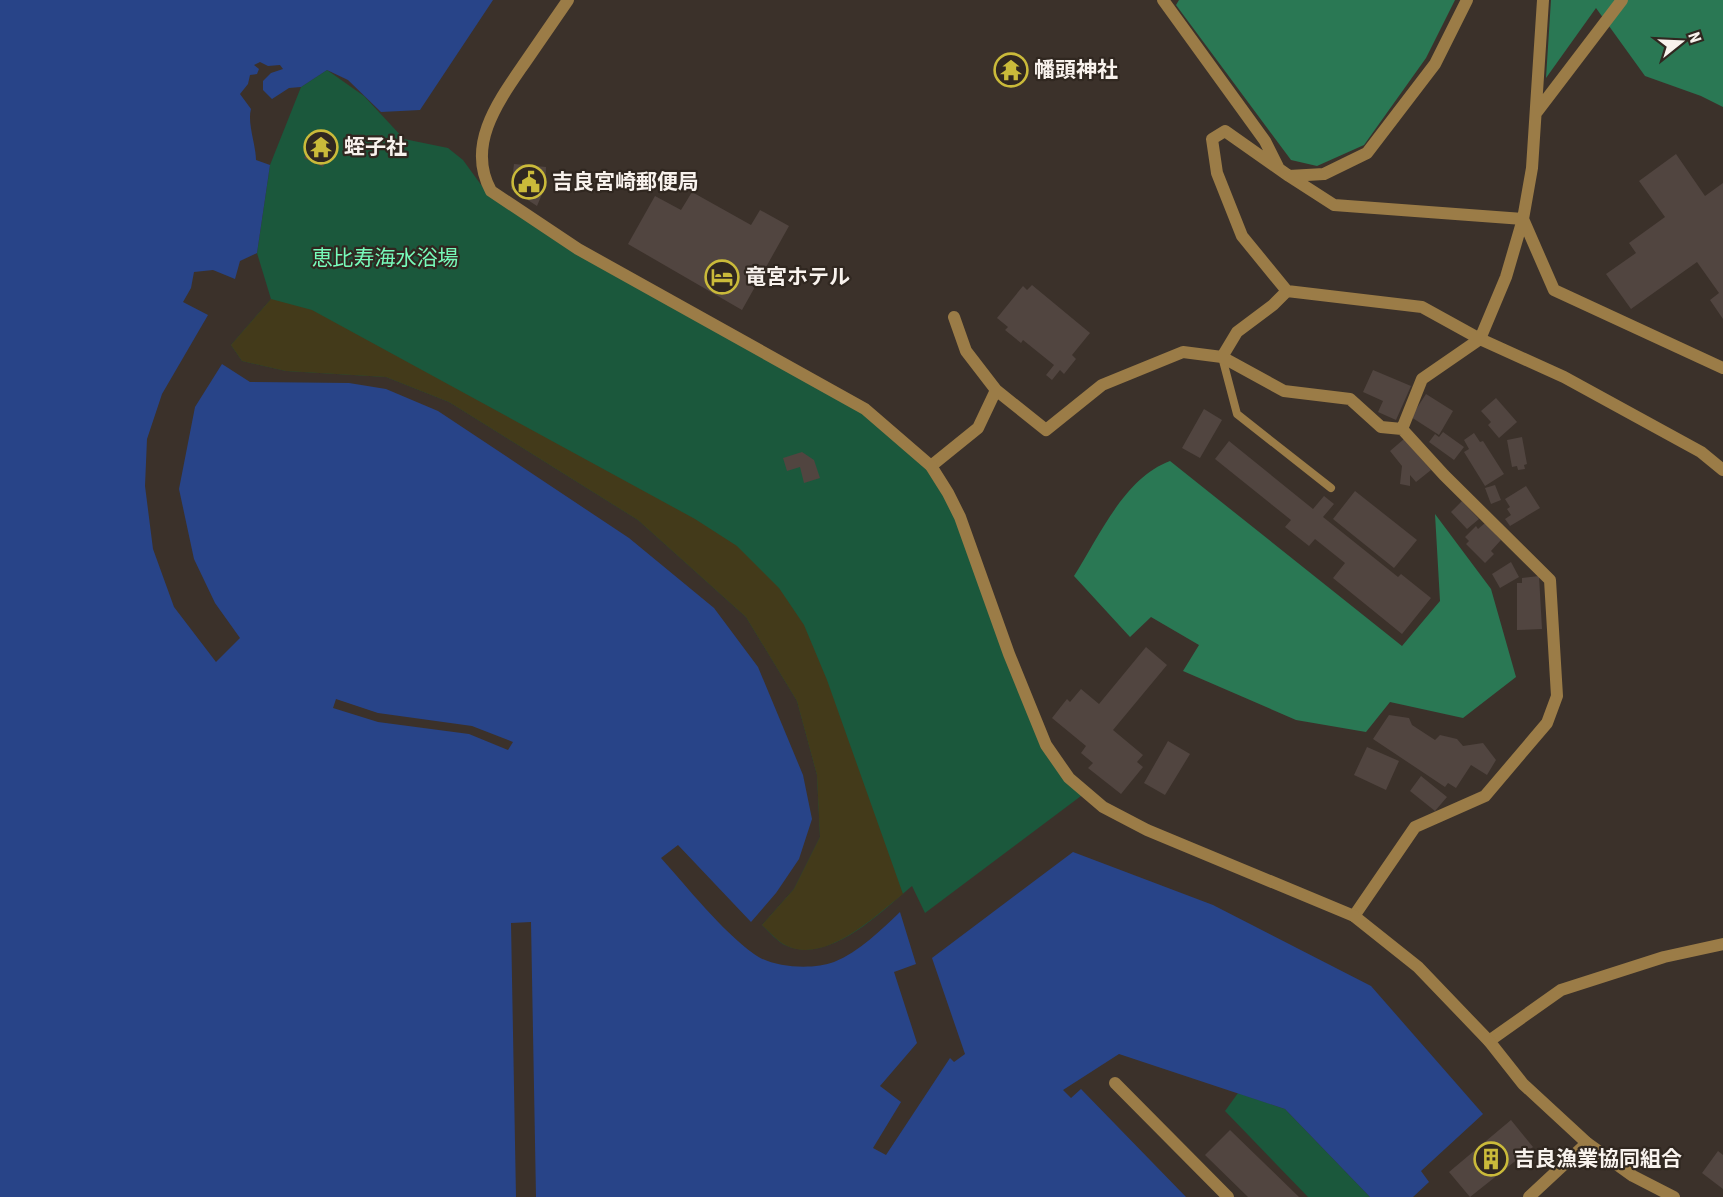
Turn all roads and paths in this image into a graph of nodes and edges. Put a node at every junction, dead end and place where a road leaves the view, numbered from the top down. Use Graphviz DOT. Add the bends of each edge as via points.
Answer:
graph roads {
  1 [pos="568,0"];
  2 [pos="1163,0"];
  3 [pos="1467,0"];
  4 [pos="1544,0"];
  5 [pos="1622,0"];
  6 [pos="1536,113"];
  7 [pos="1278,169"];
  8 [pos="1289,176"];
  9 [pos="1523,219"];
  10 [pos="1287,291"];
  11 [pos="954,317"];
  12 [pos="1480,339"];
  13 [pos="1222,357"];
  14 [pos="1723,368"];
  15 [pos="996,390"];
  16 [pos="1402,429"];
  17 [pos="931,466"];
  18 [pos="1723,470"];
  19 [pos="1332,488"];
  20 [pos="1354,916"];
  21 [pos="1723,944"];
  22 [pos="1489,1041"];
  23 [pos="1115,1083"];
  24 [pos="1587,1143"];
  25 [pos="1227,1197"];
  26 [pos="1529,1197"];
  27 [pos="1674,1197"];
  1 -- 17 [label="street" via="494,108 481,157 483,177 491,191 578,249 865,409"];
  2 -- 7 [label="street" via="1265,141"];
  3 -- 8 [label="street" via="1435,64 1367,153 1324,174"];
  4 -- 6 [label="street"];
  5 -- 6 [label="street"];
  6 -- 9 [label="street"];
  7 -- 8 [label="street"];
  7 -- 10 [label="street" via="1225,132 1212,139 1217,173 1242,236"];
  8 -- 9 [label="street" via="1334,205"];
  9 -- 12 [label="street" via="1506,277"];
  9 -- 14 [label="street" via="1554,290"];
  10 -- 12 [label="street" via="1422,307"];
  10 -- 13 [label="street" via="1237,332"];
  11 -- 15 [label="street" via="966,351"];
  12 -- 16 [label="street" via="1422,379"];
  12 -- 18 [label="street" via="1564,377 1701,452"];
  13 -- 15 [label="street" via="1183,352 1102,385 1046,430"];
  13 -- 16 [label="street" via="1284,391 1350,399 1381,427"];
  13 -- 19 [label="lane" via="1238,414"];
  15 -- 17 [label="street" via="978,428"];
  16 -- 20 [label="street" via="1550,580 1557,696 1547,723 1485,796 1415,827"];
  17 -- 20 [label="street" via="960,517 1046,745 1069,778 1103,807 1147,830"];
  20 -- 22 [label="street" via="1418,967"];
  21 -- 22 [label="street" via="1664,957 1561,990"];
  22 -- 24 [label="street" via="1523,1084"];
  23 -- 25 [label="street"];
  24 -- 26 [label="street"];
  24 -- 27 [label="street" via="1633,1176"];
}
